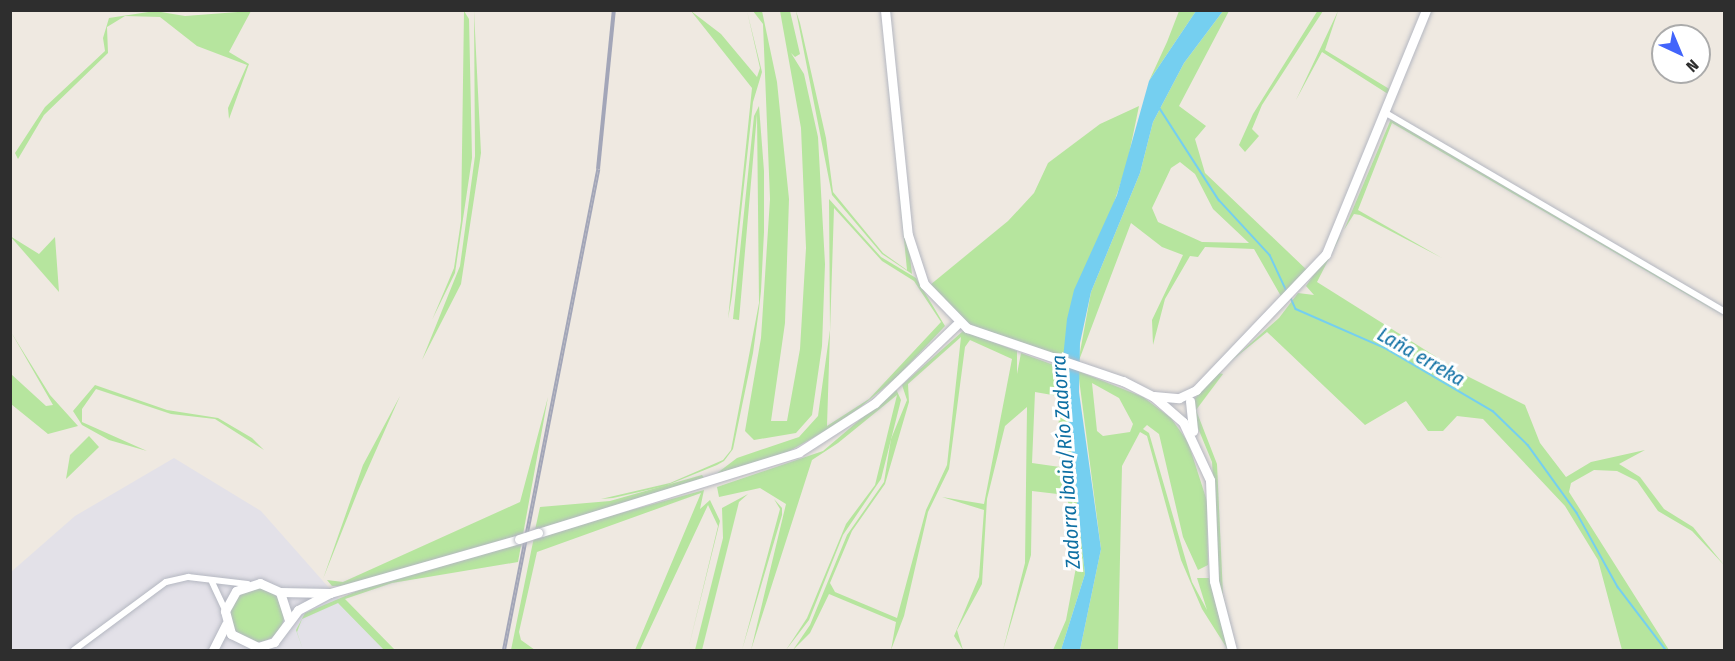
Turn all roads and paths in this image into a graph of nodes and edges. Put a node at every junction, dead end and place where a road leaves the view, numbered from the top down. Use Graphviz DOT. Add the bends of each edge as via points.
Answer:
graph roads {
  1 [pos="885,10"];
  2 [pos="1426,10"];
  3 [pos="1386,113"];
  4 [pos="1725,311"];
  5 [pos="958,323"];
  6 [pos="1153,396"];
  7 [pos="1188,398"];
  8 [pos="1173,411"];
  9 [pos="1195,440"];
  10 [pos="209,580"];
  11 [pos="249,584"];
  12 [pos="280,592"];
  13 [pos="330,593"];
  14 [pos="225,611"];
  15 [pos="289,620"];
  16 [pos="226,624"];
  17 [pos="246,648"];
  18 [pos="74,651"];
  19 [pos="213,651"];
  20 [pos="1232,651"];
  1 -- 5 [label="street" via="911,251 924,284"];
  2 -- 3 [label="street"];
  3 -- 4 [label="street"];
  3 -- 7 [label="street" via="1326,254"];
  5 -- 6 [label="street"];
  5 -- 13 [label="street, bridge" via="875,403 799,452"];
  6 -- 7 [label="street"];
  6 -- 8 [label="street"];
  7 -- 8 [label="street"];
  7 -- 9 [label="street"];
  8 -- 9 [label="street"];
  9 -- 20 [label="street" via="1210,480 1214,581"];
  10 -- 11 [label="street"];
  10 -- 14 [label="street" via="221,593"];
  10 -- 18 [label="street" via="166,582"];
  11 -- 12 [label="street"];
  11 -- 14 [label="street" via="236,591"];
  12 -- 13 [label="street"];
  12 -- 15 [label="street"];
  13 -- 15 [label="street"];
  14 -- 16 [label="street"];
  15 -- 17 [label="street" via="274,642"];
  16 -- 17 [label="street"];
  16 -- 19 [label="street"];
}
